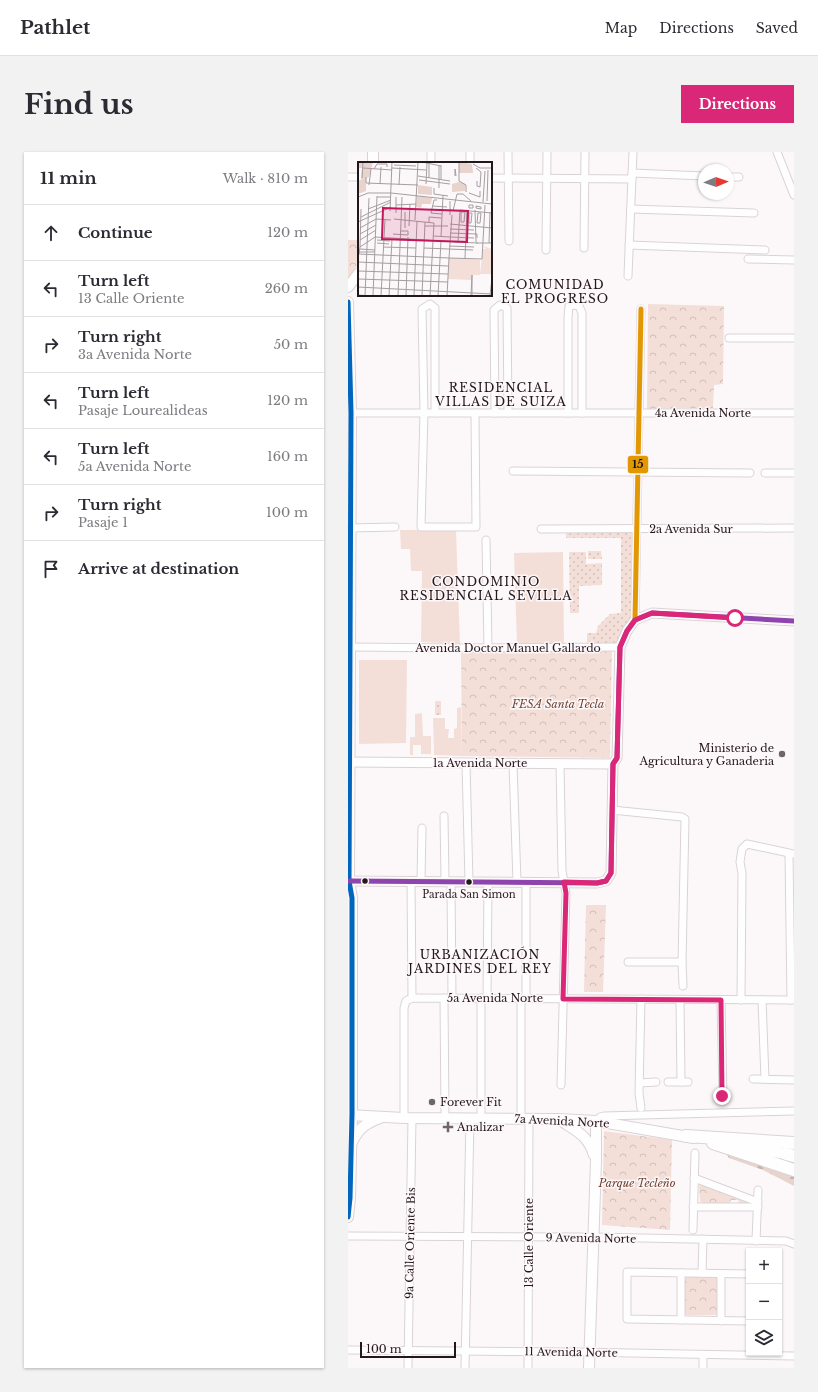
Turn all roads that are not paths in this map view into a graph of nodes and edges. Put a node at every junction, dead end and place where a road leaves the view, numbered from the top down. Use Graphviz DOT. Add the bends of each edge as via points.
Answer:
graph roads {
  1 [pos="508,152"];
  2 [pos="546,152"];
  3 [pos="585,152"];
  4 [pos="633,152"];
  5 [pos="777,152"];
  6 [pos="632,176"];
  7 [pos="698,176"];
  8 [pos="492,178"];
  9 [pos="508,178"];
  10 [pos="546,178"];
  11 [pos="585,178"];
  12 [pos="734,178"];
  13 [pos="739,178"];
  14 [pos="794,195"];
  15 [pos="630,209"];
  16 [pos="754,214"];
  17 [pos="509,240"];
  18 [pos="629,245"];
  19 [pos="584,248"];
  20 [pos="546,250"];
  21 [pos="765,250"];
  22 [pos="748,259"];
  23 [pos="794,260"];
  24 [pos="358,274"];
  25 [pos="628,276"];
  26 [pos="348,287"];
  27 [pos="348,302"];
  28 [pos="640,310"];
  29 [pos="728,338"];
  30 [pos="794,338"];
  31 [pos="350,412"];
  32 [pos="424,413"];
  33 [pos="435,413"];
  34 [pos="475,413"];
  35 [pos="495,413"];
  36 [pos="508,413"];
  37 [pos="568,413"];
  38 [pos="582,413"];
  39 [pos="639,413"];
  40 [pos="794,413"];
  41 [pos="513,471"];
  42 [pos="638,472"];
  43 [pos="750,473"];
  44 [pos="766,473"];
  45 [pos="794,473"];
  46 [pos="394,527"];
  47 [pos="349,528"];
  48 [pos="794,528"];
  49 [pos="541,529"];
  50 [pos="637,529"];
  51 [pos="486,540"];
  52 [pos="635,620"];
  53 [pos="794,621"];
  54 [pos="349,647"];
  55 [pos="620,647"];
  56 [pos="488,648"];
  57 [pos="348,762"];
  58 [pos="466,763"];
  59 [pos="513,764"];
  60 [pos="560,764"];
  61 [pos="613,764"];
  62 [pos="612,810"];
  63 [pos="444,816"];
  64 [pos="422,828"];
  65 [pos="791,854"];
  66 [pos="411,881"];
  67 [pos="421,881"];
  68 [pos="448,881"];
  69 [pos="348,882"];
  70 [pos="469,882"];
  71 [pos="488,882"];
  72 [pos="521,882"];
  73 [pos="564,882"];
  74 [pos="628,962"];
  75 [pos="682,962"];
  76 [pos="683,986"];
  77 [pos="350,997"];
  78 [pos="412,998"];
  79 [pos="448,998"];
  80 [pos="484,998"];
  81 [pos="523,998"];
  82 [pos="563,999"];
  83 [pos="642,999"];
  84 [pos="680,1000"];
  85 [pos="721,1000"];
  86 [pos="741,1000"];
  87 [pos="762,1000"];
  88 [pos="792,1000"];
  89 [pos="753,1079"];
  90 [pos="765,1079"];
  91 [pos="794,1080"];
  92 [pos="640,1082"];
  93 [pos="656,1082"];
  94 [pos="668,1082"];
  95 [pos="561,1085"];
  96 [pos="722,1096"];
  97 [pos="352,1102"];
  98 [pos="641,1108"];
  99 [pos="794,1111"];
  100 [pos="383,1117"];
  101 [pos="408,1118"];
  102 [pos="445,1118"];
  103 [pos="350,1119"];
  104 [pos="470,1119"];
  105 [pos="481,1119"];
  106 [pos="525,1119"];
  107 [pos="559,1119"];
  108 [pos="596,1121"];
  109 [pos="686,1136"];
  110 [pos="706,1140"];
  111 [pos="794,1143"];
  112 [pos="351,1144"];
  113 [pos="695,1153"];
  114 [pos="791,1155"];
  115 [pos="596,1161"];
  116 [pos="794,1170"];
  117 [pos="694,1178"];
  118 [pos="758,1190"];
  119 [pos="758,1204"];
  120 [pos="693,1207"];
  121 [pos="348,1217"];
  122 [pos="693,1230"];
  123 [pos="348,1236"];
  124 [pos="410,1237"];
  125 [pos="468,1237"];
  126 [pos="529,1237"];
  127 [pos="593,1237"];
  128 [pos="703,1240"];
  129 [pos="756,1241"];
  130 [pos="794,1244"];
  131 [pos="681,1273"];
  132 [pos="702,1273"];
  133 [pos="721,1274"];
  134 [pos="746,1274"];
  135 [pos="681,1320"];
  136 [pos="720,1321"];
  137 [pos="746,1321"];
  138 [pos="348,1350"];
  139 [pos="408,1351"];
  140 [pos="466,1351"];
  141 [pos="528,1352"];
  142 [pos="589,1352"];
  143 [pos="703,1355"];
  144 [pos="794,1356"];
  145 [pos="408,1368"];
  146 [pos="465,1368"];
  147 [pos="528,1368"];
  148 [pos="589,1368"];
  149 [pos="703,1368"];
  1 -- 9 [label="street"];
  2 -- 10 [label="street"];
  3 -- 11 [label="street"];
  4 -- 6 [label="street"];
  5 -- 14 [label="street"];
  6 -- 7 [label="street"];
  6 -- 11 [label="street"];
  6 -- 15 [label="street"];
  8 -- 9 [label="street"];
  9 -- 10 [label="street"];
  9 -- 17 [label="street"];
  10 -- 11 [label="street"];
  10 -- 20 [label="street"];
  11 -- 19 [label="street"];
  12 -- 13 [label="street"];
  15 -- 16 [label="street"];
  15 -- 18 [label="street"];
  18 -- 21 [label="street"];
  18 -- 25 [label="street"];
  22 -- 23 [label="street"];
  24 -- 26 [label="main road"];
  27 -- 31 [label="main road"];
  28 -- 39 [label="street"];
  29 -- 30 [label="street"];
  31 -- 32 [label="street, 4a Avenida Norte"];
  31 -- 47 [label="main road"];
  32 -- 33 [label="street, 4a Avenida Norte"];
  32 -- 33 [label="street" via="422,309 430,304 435,308"];
  32 -- 34 [label="street" via="422,527 476,527"];
  33 -- 34 [label="street, 4a Avenida Norte"];
  34 -- 35 [label="street, 4a Avenida Norte"];
  35 -- 36 [label="street, 4a Avenida Norte"];
  35 -- 36 [label="street" via="494,310 500,305 507,308"];
  36 -- 37 [label="street, 4a Avenida Norte"];
  37 -- 38 [label="street, 4a Avenida Norte"];
  37 -- 38 [label="street" via="568,317 569,306 574,304 579,306 582,313"];
  38 -- 39 [label="street, 4a Avenida Norte"];
  39 -- 40 [label="street, 4a Avenida Norte"];
  39 -- 42 [label="street"];
  41 -- 42 [label="street"];
  42 -- 43 [label="street"];
  42 -- 50 [label="street"];
  44 -- 45 [label="street"];
  46 -- 47 [label="street"];
  47 -- 54 [label="main road"];
  48 -- 50 [label="street, 2a Avenida Sur"];
  49 -- 50 [label="street, 2a Avenida Sur"];
  50 -- 52 [label="street"];
  51 -- 56 [label="street"];
  52 -- 53 [label="street" via="652,613"];
  52 -- 55 [label="street"];
  54 -- 56 [label="street, Avenida Doctor Manuel Gallardo"];
  54 -- 57 [label="main road"];
  55 -- 56 [label="street, Avenida Doctor Manuel Gallardo"];
  55 -- 61 [label="street" via="617,758"];
  57 -- 58 [label="street, 1a Avenida Norte"];
  57 -- 69 [label="main road"];
  58 -- 59 [label="street, 1a Avenida Norte"];
  58 -- 70 [label="street"];
  59 -- 60 [label="street, 1a Avenida Norte"];
  59 -- 72 [label="street, 13 Calle Oriente"];
  60 -- 61 [label="street, 1a Avenida Norte"];
  60 -- 73 [label="street"];
  61 -- 62 [label="street"];
  62 -- 73 [label="street" via="611,873 606,881"];
  62 -- 75 [label="street" via="685,819"];
  63 -- 68 [label="street"];
  64 -- 67 [label="street"];
  65 -- 86 [label="street" via="747,844 742,849"];
  65 -- 88 [label="street"];
  66 -- 67 [label="street"];
  66 -- 69 [label="street"];
  66 -- 78 [label="street"];
  67 -- 68 [label="street"];
  68 -- 70 [label="street"];
  68 -- 79 [label="street"];
  69 -- 77 [label="main road" via="352,898"];
  70 -- 71 [label="street"];
  71 -- 72 [label="street"];
  71 -- 80 [label="street"];
  72 -- 73 [label="street"];
  72 -- 81 [label="street, 13 Calle Oriente"];
  73 -- 82 [label="street" via="566,893"];
  74 -- 75 [label="street"];
  75 -- 76 [label="street"];
  77 -- 97 [label="main road"];
  78 -- 79 [label="street, 5a Avenida Norte"];
  78 -- 101 [label="street, 9a Calle Oriente Bis" via="406,1001 404,1008"];
  79 -- 80 [label="street, 5a Avenida Norte"];
  79 -- 102 [label="street"];
  80 -- 81 [label="street, 5a Avenida Norte"];
  80 -- 105 [label="street"];
  81 -- 82 [label="street, 5a Avenida Norte"];
  81 -- 106 [label="street, 13 Calle Oriente"];
  82 -- 83 [label="street, 5a Avenida Norte"];
  82 -- 95 [label="street"];
  83 -- 84 [label="street, 5a Avenida Norte"];
  83 -- 92 [label="street"];
  84 -- 85 [label="street, 5a Avenida Norte"];
  84 -- 94 [label="street" via="684,1082"];
  85 -- 86 [label="street, 5a Avenida Norte"];
  85 -- 96 [label="street"];
  86 -- 87 [label="street, 5a Avenida Norte"];
  87 -- 88 [label="street, 5a Avenida Norte"];
  87 -- 90 [label="street"];
  89 -- 90 [label="street"];
  90 -- 91 [label="street"];
  92 -- 93 [label="street"];
  92 -- 98 [label="street"];
  97 -- 100 [label="main road" via="362,1111"];
  97 -- 103 [label="main road"];
  99 -- 108 [label="street" via="604,1116"];
  100 -- 101 [label="main road, 7a Avenida Norte"];
  100 -- 103 [label="main road, 7a Avenida Norte"];
  100 -- 112 [label="main road" via="362,1126"];
  101 -- 102 [label="main road, 7a Avenida Norte"];
  101 -- 124 [label="street, 9a Calle Oriente Bis"];
  102 -- 104 [label="main road, 7a Avenida Norte"];
  103 -- 112 [label="main road"];
  104 -- 105 [label="main road, 7a Avenida Norte"];
  104 -- 125 [label="street"];
  105 -- 106 [label="main road, 7a Avenida Norte"];
  106 -- 107 [label="main road, 7a Avenida Norte"];
  106 -- 126 [label="street, 13 Calle Oriente"];
  107 -- 108 [label="main road, 7a Avenida Norte"];
  107 -- 115 [label="main road" via="588,1140"];
  108 -- 109 [label="main road, 7a Avenida Norte"];
  108 -- 115 [label="main road"];
  109 -- 110 [label="main road, 7a Avenida Norte"];
  109 -- 111 [label="highway"];
  110 -- 114 [label="main road, 7a Avenida Norte"];
  110 -- 116 [label="highway"];
  112 -- 121 [label="main road"];
  113 -- 117 [label="street"];
  115 -- 127 [label="main road"];
  117 -- 119 [label="street"];
  117 -- 120 [label="street"];
  118 -- 119 [label="street"];
  119 -- 120 [label="street"];
  119 -- 129 [label="street"];
  120 -- 122 [label="street"];
  123 -- 124 [label="street, 9 Avenida Norte"];
  124 -- 125 [label="street, 9 Avenida Norte"];
  124 -- 139 [label="street, 9a Calle Oriente Bis"];
  125 -- 126 [label="street, 9 Avenida Norte"];
  125 -- 140 [label="street"];
  126 -- 127 [label="street, 9 Avenida Norte"];
  126 -- 141 [label="street, 13 Calle Oriente"];
  127 -- 128 [label="street, 9 Avenida Norte"];
  127 -- 142 [label="main road"];
  128 -- 129 [label="street, 9 Avenida Norte"];
  128 -- 132 [label="street"];
  129 -- 130 [label="street, 9 Avenida Norte" via="786,1241"];
  131 -- 132 [label="street"];
  131 -- 135 [label="street"];
  131 -- 135 [label="street" via="628,1272 627,1319"];
  132 -- 133 [label="street"];
  133 -- 134 [label="street"];
  133 -- 136 [label="street"];
  135 -- 136 [label="street"];
  136 -- 137 [label="street"];
  138 -- 139 [label="street, 11 Avenida Norte"];
  139 -- 140 [label="street, 11 Avenida Norte"];
  139 -- 145 [label="street, 9a Calle Oriente Bis"];
  140 -- 141 [label="street, 11 Avenida Norte"];
  140 -- 146 [label="street"];
  141 -- 142 [label="street, 11 Avenida Norte"];
  141 -- 147 [label="street, 13 Calle Oriente"];
  142 -- 143 [label="street, 11 Avenida Norte"];
  142 -- 148 [label="main road"];
  143 -- 144 [label="street, 11 Avenida Norte"];
  143 -- 149 [label="street"];
}
